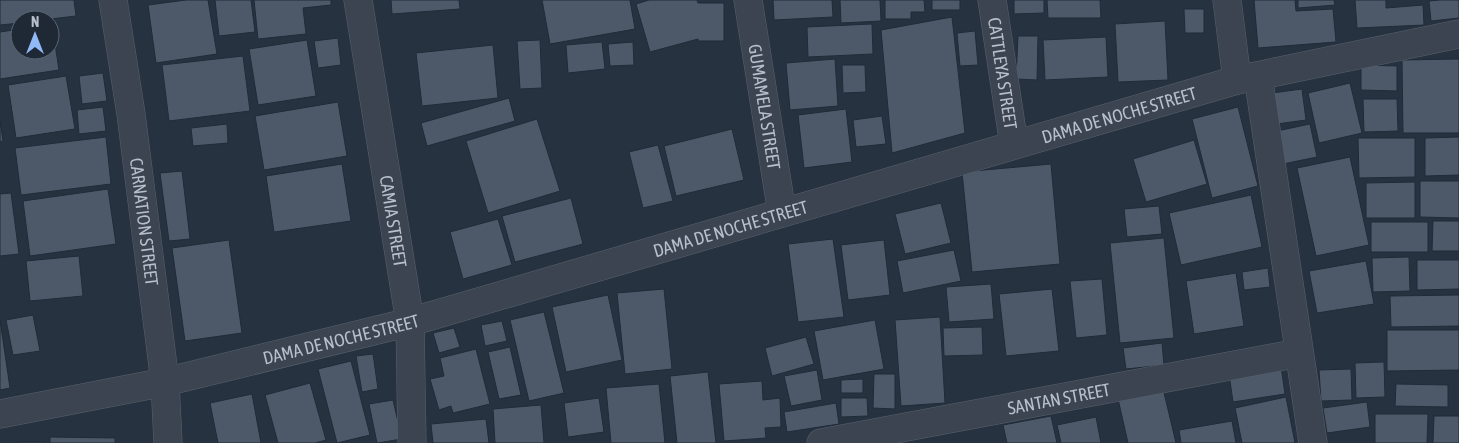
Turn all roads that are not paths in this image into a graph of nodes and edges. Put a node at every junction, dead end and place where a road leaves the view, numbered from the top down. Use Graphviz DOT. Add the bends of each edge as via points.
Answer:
graph roads {
  1 [pos="113,0"];
  2 [pos="358,0"];
  3 [pos="748,0"];
  4 [pos="992,0"];
  5 [pos="1227,0"];
  6 [pos="1459,34"];
  7 [pos="1248,78"];
  8 [pos="1014,145"];
  9 [pos="782,213"];
  10 [pos="410,322"];
  11 [pos="1299,353"];
  12 [pos="165,382"];
  13 [pos="0,414"];
  14 [pos="168,443"];
  15 [pos="412,443"];
  16 [pos="821,443"];
  17 [pos="1313,443"];
  1 -- 12 [label="street, CARNATION STREET"];
  2 -- 10 [label="street, CAMIA STREET"];
  3 -- 9 [label="street, GUMAMELA STREET"];
  4 -- 8 [label="street, CATTLEYA STREET"];
  5 -- 7 [label="street"];
  6 -- 7 [label="street, DAMA DE NOCHE STREET"];
  7 -- 8 [label="street, DAMA DE NOCHE STREET"];
  7 -- 11 [label="street"];
  8 -- 9 [label="street, DAMA DE NOCHE STREET"];
  9 -- 10 [label="street, DAMA DE NOCHE STREET"];
  10 -- 12 [label="street, DAMA DE NOCHE STREET"];
  10 -- 15 [label="street, CAMIA STREET"];
  11 -- 16 [label="street, SANTAN STREET"];
  11 -- 17 [label="street"];
  12 -- 13 [label="street, DAMA DE NOCHE STREET"];
  12 -- 14 [label="street, CARNATION STREET"];
}
